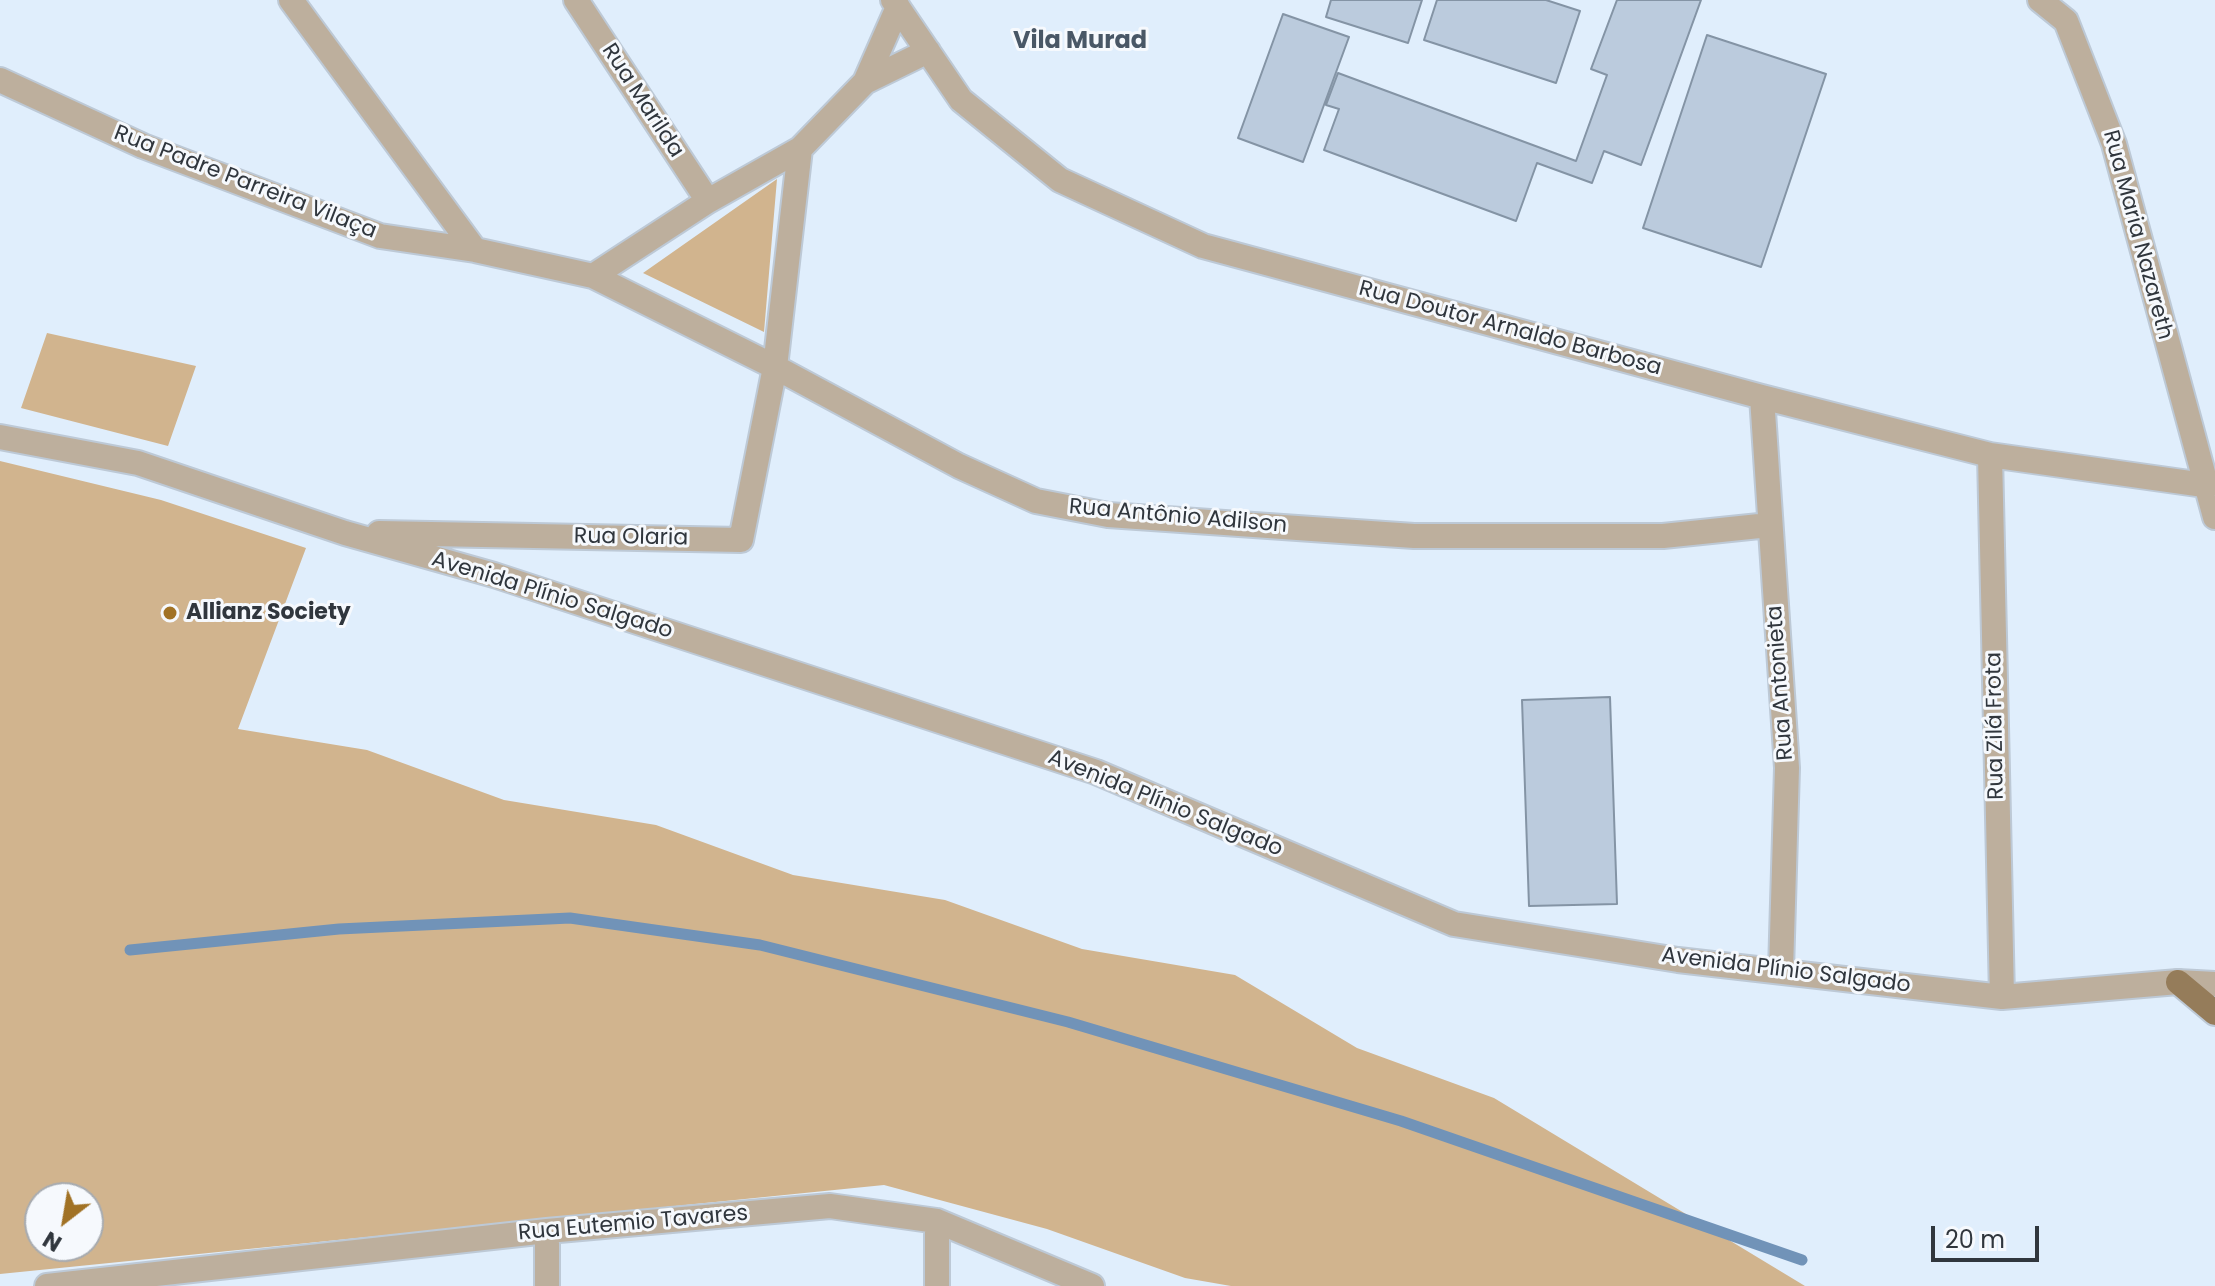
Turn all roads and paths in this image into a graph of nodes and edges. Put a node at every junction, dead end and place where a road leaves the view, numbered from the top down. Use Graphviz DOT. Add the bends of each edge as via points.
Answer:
graph roads {
  1 [pos="291,0"];
  2 [pos="576,0"];
  3 [pos="2040,0"];
  4 [pos="896,4"];
  5 [pos="928,51"];
  6 [pos="0,80"];
  7 [pos="865,82"];
  8 [pos="800,149"];
  9 [pos="708,201"];
  10 [pos="475,250"];
  11 [pos="593,276"];
  12 [pos="775,367"];
  13 [pos="1762,397"];
  14 [pos="0,437"];
  15 [pos="1990,455"];
  16 [pos="2209,484"];
  17 [pos="2215,517"];
  18 [pos="1769,525"];
  19 [pos="345,533"];
  20 [pos="1781,970"];
  21 [pos="2178,982"];
  22 [pos="2215,984"];
  23 [pos="2002,997"];
  24 [pos="2215,1013"];
  25 [pos="937,1221"];
  26 [pos="547,1231"];
  27 [pos="163,1280"];
  28 [pos="47,1286"];
  29 [pos="547,1286"];
  30 [pos="937,1286"];
  31 [pos="1092,1286"];
  1 -- 10 [label="street"];
  2 -- 9 [label="street, Rua Marilda"];
  3 -- 16 [label="street, Rua Maria Nazareth" via="2066,21 2114,144"];
  4 -- 5 [label="street, Rua Doutor Arnaldo Barbosa"];
  4 -- 7 [label="street"];
  5 -- 7 [label="street"];
  5 -- 13 [label="street, Rua Doutor Arnaldo Barbosa" via="961,100 1060,180 1203,246"];
  6 -- 10 [label="street, Rua Padre Parreira Vilaça" via="143,146 380,236"];
  7 -- 8 [label="street"];
  8 -- 9 [label="street"];
  8 -- 12 [label="street"];
  9 -- 11 [label="street"];
  10 -- 11 [label="street, Rua Padre Parreira Vilaça"];
  11 -- 12 [label="street, Rua Antônio Adilson"];
  12 -- 18 [label="street, Rua Antônio Adilson" via="959,466 1036,501 1108,515 1414,536 1663,536"];
  12 -- 19 [label="street, Rua Olaria" via="741,540"];
  13 -- 15 [label="street, Rua Doutor Arnaldo Barbosa"];
  13 -- 18 [label="street, Rua Antonieta"];
  14 -- 19 [label="street, Avenida Plínio Salgado" via="138,463"];
  15 -- 16 [label="street, Rua Doutor Arnaldo Barbosa"];
  15 -- 23 [label="street, Rua Zilá Frota"];
  16 -- 17 [label="street, Rua Maria Nazareth"];
  18 -- 20 [label="street, Rua Antonieta" via="1787,768"];
  19 -- 20 [label="street, Avenida Plínio Salgado" via="494,575 1096,772 1454,924 1678,960"];
  20 -- 23 [label="street, Avenida Plínio Salgado"];
  21 -- 22 [label="street, Avenida Plínio Salgado"];
  21 -- 23 [label="street, Avenida Plínio Salgado"];
  21 -- 24 [label="main road"];
  25 -- 26 [label="street, Rua Eutemio Tavares" via="830,1206"];
  25 -- 30 [label="street"];
  25 -- 31 [label="street, Rua Eutemio Tavares"];
  26 -- 27 [label="street, Rua Eutemio Tavares"];
  26 -- 29 [label="street"];
  27 -- 28 [label="street, Rua Eutemio Tavares"];
}
